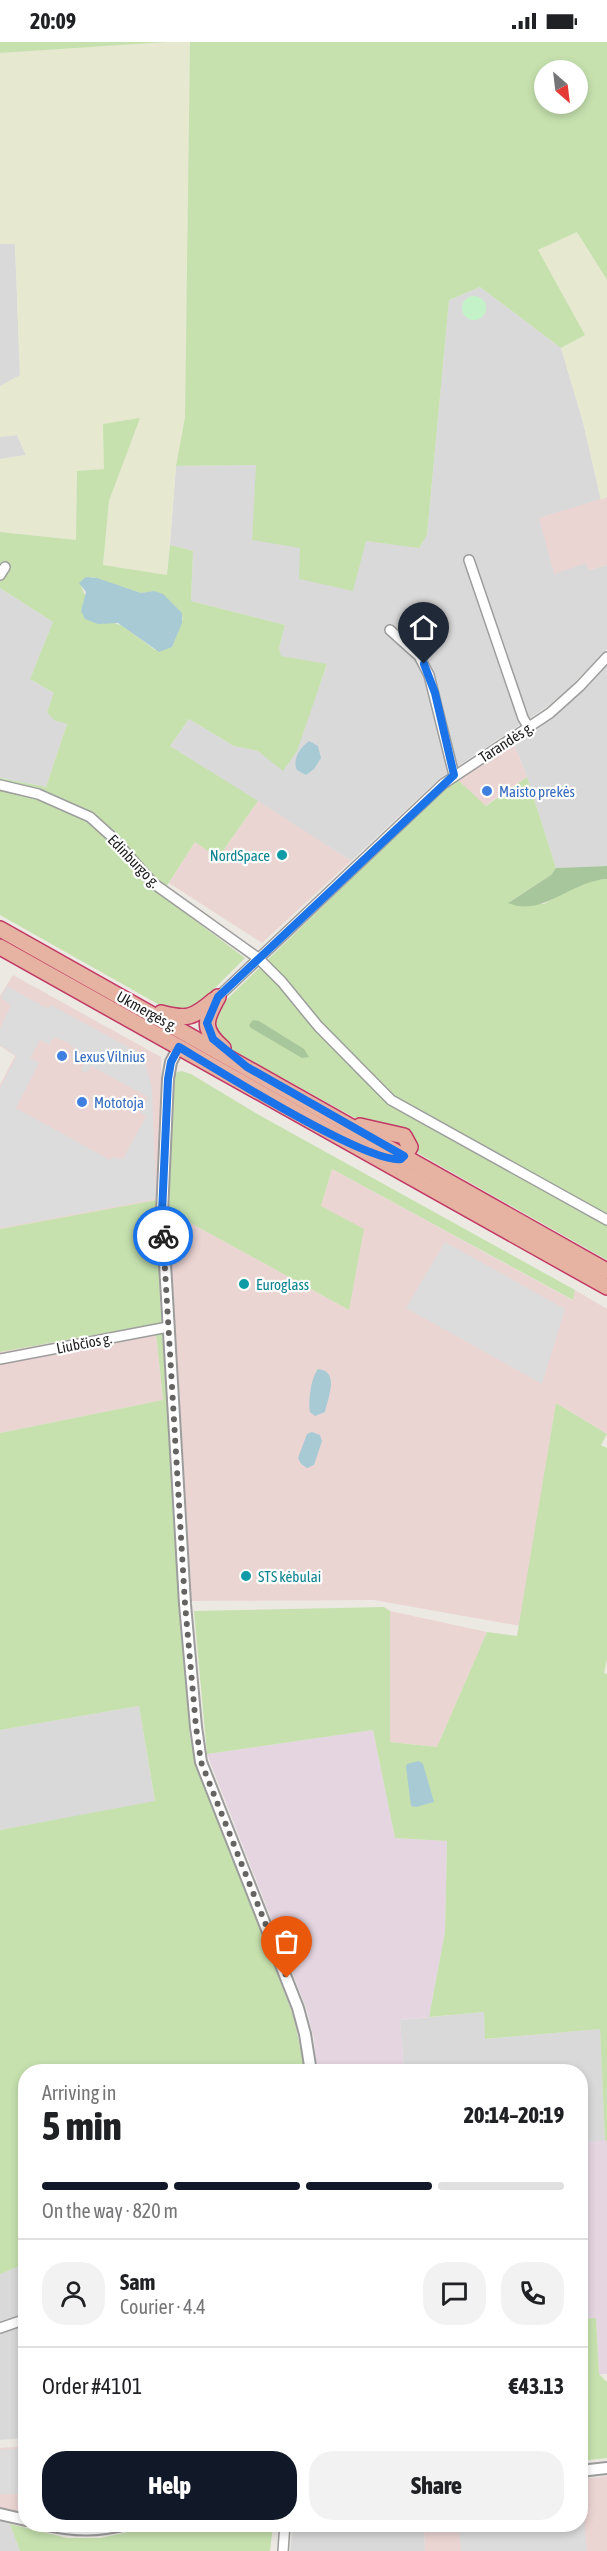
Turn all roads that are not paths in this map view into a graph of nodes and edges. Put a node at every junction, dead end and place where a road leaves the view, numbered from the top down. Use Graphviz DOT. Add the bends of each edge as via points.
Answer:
graph roads {
  1 [pos="469,560"];
  2 [pos="390,630"];
  3 [pos="607,657"];
  4 [pos="529,728"];
  5 [pos="454,775"];
  6 [pos="0,785"];
  7 [pos="0,929"];
  8 [pos="0,947"];
  9 [pos="258,958"];
  10 [pos="218,997"];
  11 [pos="140,1008"];
  12 [pos="179,1047"];
  13 [pos="247,1067"];
  14 [pos="354,1147"];
  15 [pos="404,1156"];
  16 [pos="607,1220"];
  17 [pos="607,1270"];
  18 [pos="607,1287"];
  19 [pos="168,1327"];
  20 [pos="0,1359"];
  21 [pos="309,2064"];
  22 [pos="18,2322"];
  23 [pos="0,2328"];
  24 [pos="607,2468"];
  25 [pos="588,2470"];
  26 [pos="0,2514"];
  27 [pos="18,2518"];
  28 [pos="284,2532"];
  29 [pos="283,2551"];
  1 -- 4 [label="street"];
  2 -- 5 [label="street" via="419,656 429,675"];
  3 -- 4 [label="street, Tarandės g." via="566,699"];
  4 -- 5 [label="street, Tarandės g."];
  5 -- 9 [label="street, Tarandės g."];
  6 -- 9 [label="street, Edinburgo g." via="38,794 90,817 153,883"];
  7 -- 11 [label="highway, Ukmergės g."];
  8 -- 12 [label="highway, Ukmergės g."];
  9 -- 10 [label="street, Tarandės g."];
  9 -- 16 [label="street, Edinburgo g." via="391,1100"];
  10 -- 11 [label="highway" via="188,1017"];
  10 -- 13 [label="highway" via="207,1019 208,1032"];
  11 -- 13 [label="highway, Ukmergės g."];
  12 -- 14 [label="highway, Ukmergės g."];
  12 -- 19 [label="street" via="168,1079 163,1176"];
  13 -- 15 [label="highway, Ukmergės g." via="346,1124 404,1136 410,1147"];
  14 -- 15 [label="highway" via="390,1159"];
  14 -- 18 [label="highway, Ukmergės g."];
  15 -- 17 [label="highway"];
  19 -- 20 [label="street, Liubčios g."];
  19 -- 21 [label="street" via="185,1604 201,1762 287,1978 305,2034"];
  22 -- 23 [label="street"];
  24 -- 25 [label="street"];
  26 -- 27 [label="street"];
  28 -- 29 [label="street"];
}
